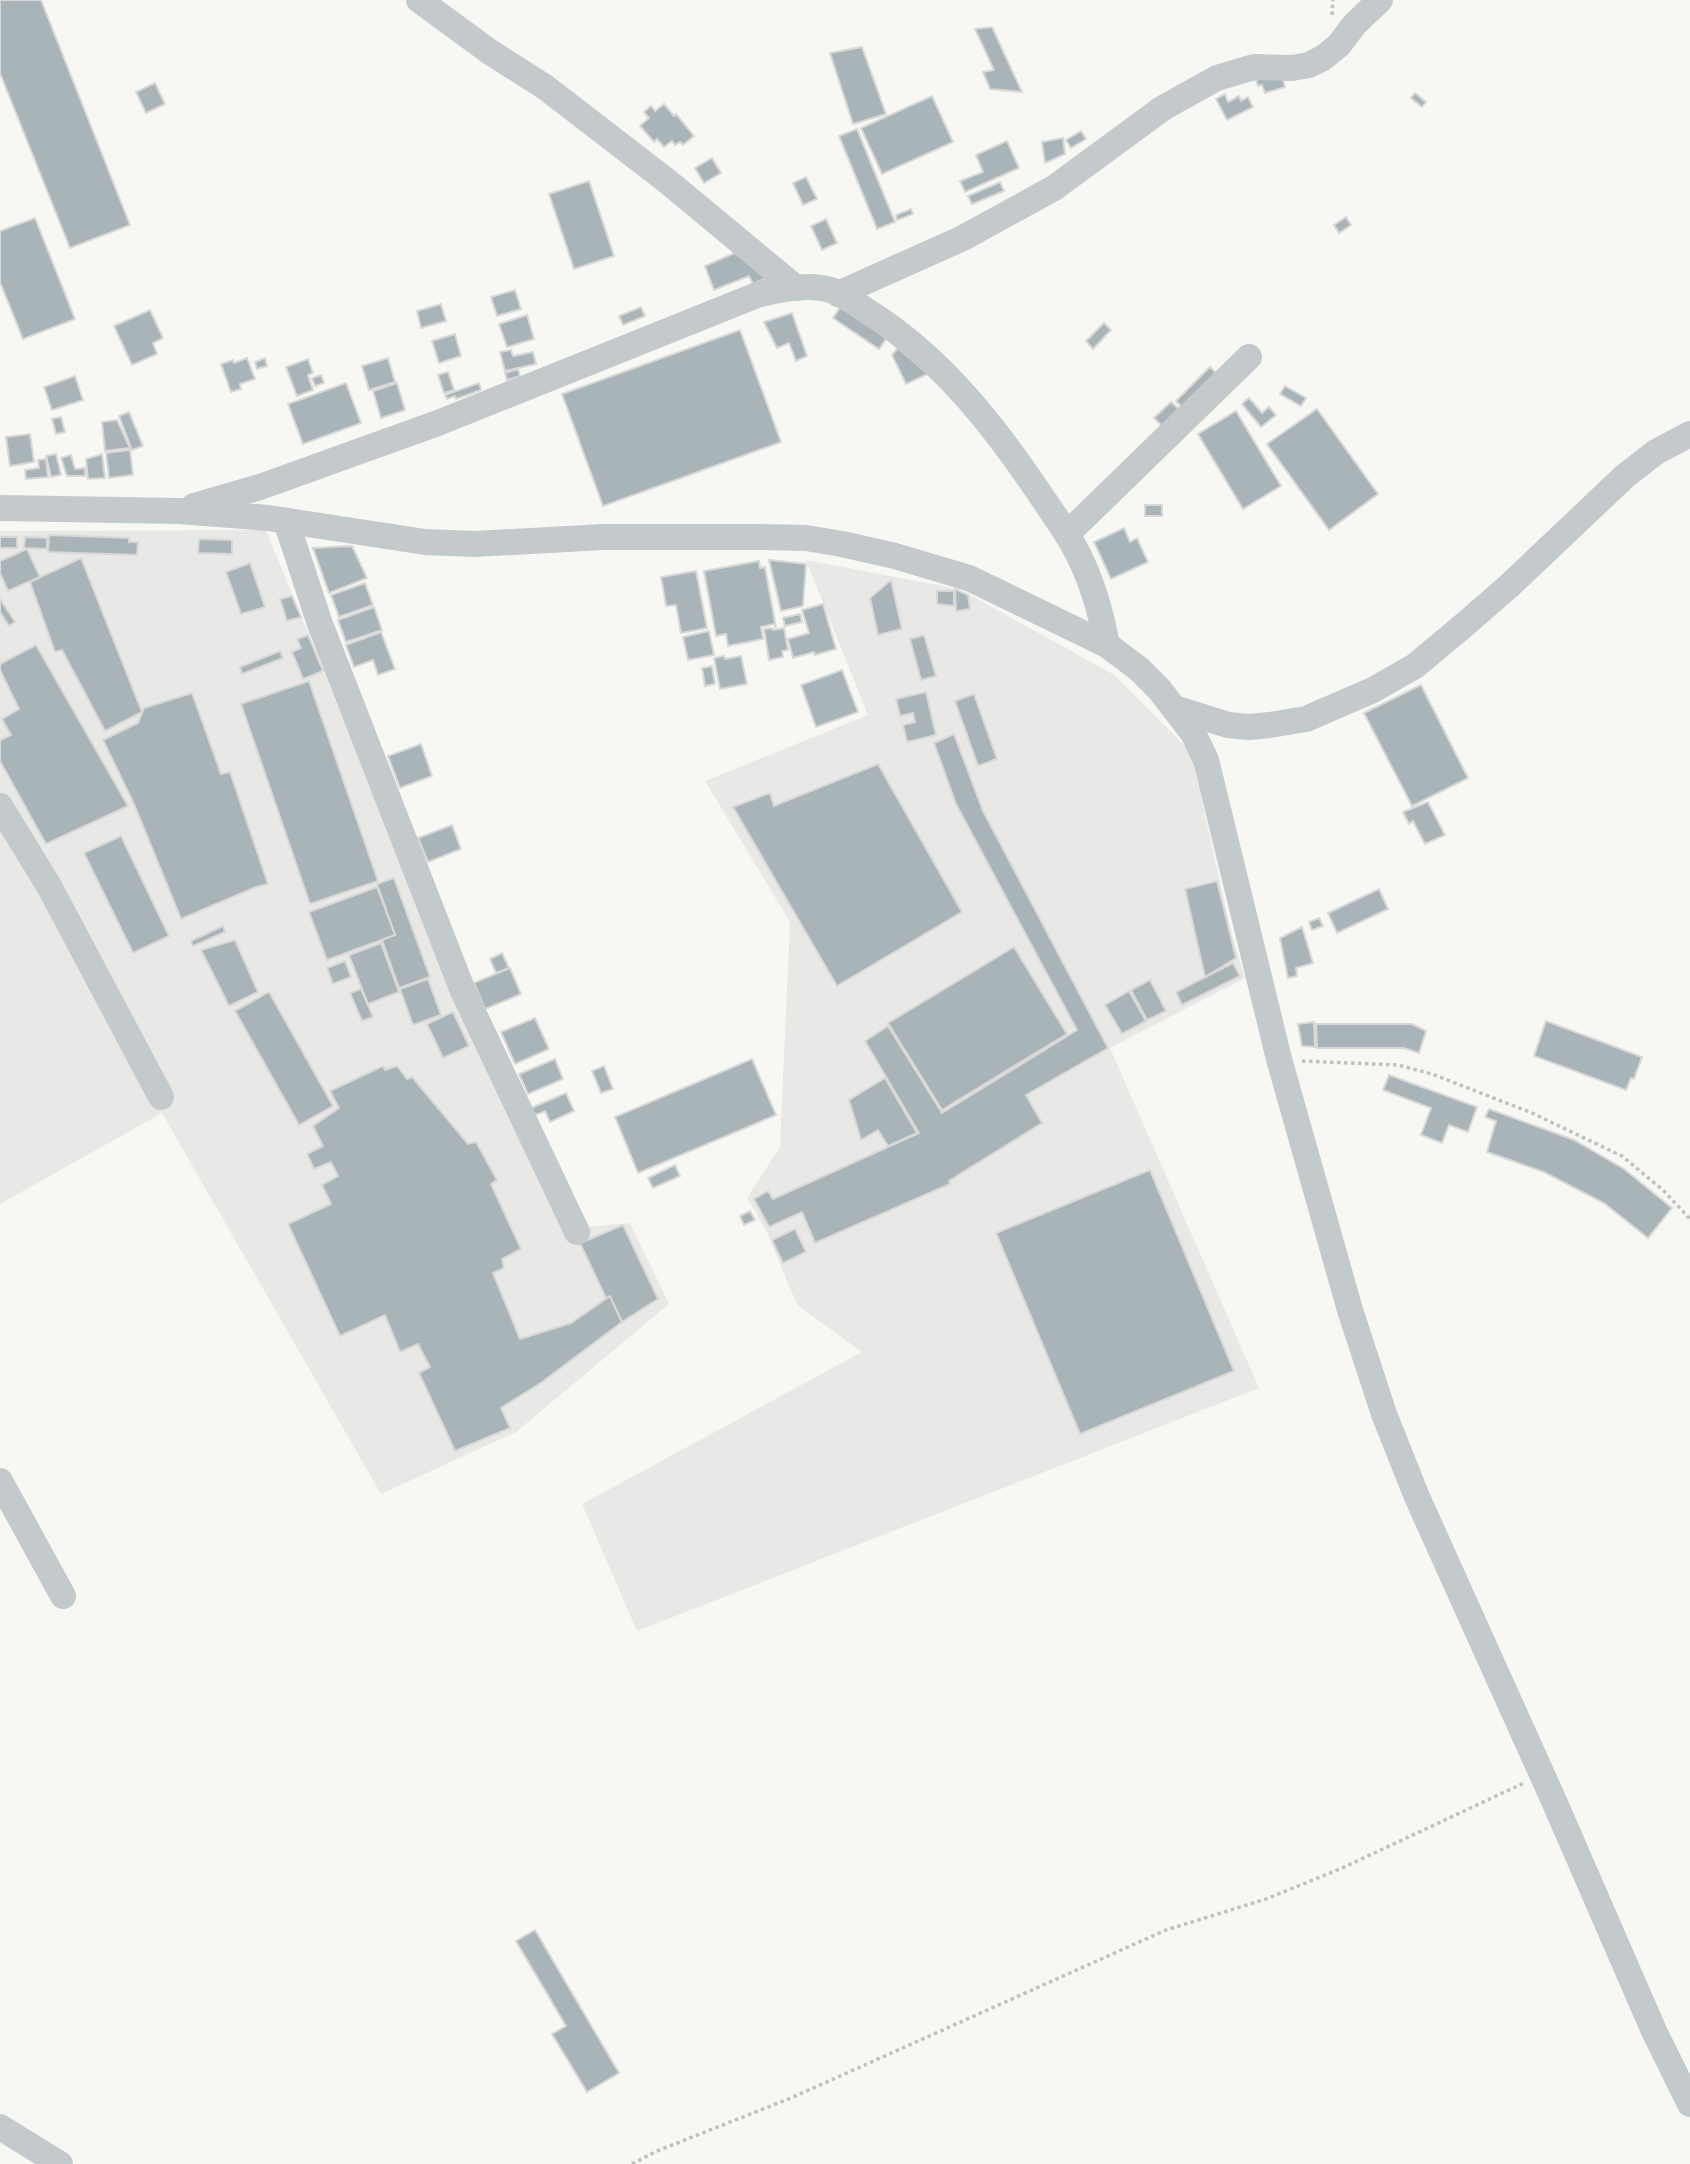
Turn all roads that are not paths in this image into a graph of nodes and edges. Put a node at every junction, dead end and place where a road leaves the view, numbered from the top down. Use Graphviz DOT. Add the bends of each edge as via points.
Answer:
graph roads {
  1 [pos="419,0"];
  2 [pos="1380,0"];
  3 [pos="796,288"];
  4 [pos="838,294"];
  5 [pos="1249,357"];
  6 [pos="1690,435"];
  7 [pos="0,508"];
  8 [pos="178,511"];
  9 [pos="286,521"];
  10 [pos="1067,534"];
  11 [pos="1107,645"];
  12 [pos="1174,708"];
  13 [pos="0,806"];
  14 [pos="161,1097"];
  15 [pos="577,1232"];
  16 [pos="0,1481"];
  17 [pos="63,1596"];
  18 [pos="1690,2104"];
  19 [pos="0,2127"];
  20 [pos="60,2164"];
  1 -- 3 [label="street" via="545,87"];
  2 -- 4 [label="street" via="1322,58 1309,65 1254,67 1217,78 1163,108 1054,188 963,238"];
  3 -- 4 [label="street" via="822,288"];
  3 -- 8 [label="street" via="757,295 438,423 260,487"];
  4 -- 10 [label="street" via="880,319 943,372 1001,437"];
  5 -- 10 [label="street"];
  6 -- 12 [label="street" via="1656,452 1625,476 1509,586 1415,666 1383,685 1306,719 1270,725 1228,725"];
  7 -- 8 [label="street"];
  8 -- 9 [label="street"];
  9 -- 11 [label="street" via="425,542 806,538 895,556 970,578"];
  9 -- 15 [label="street" via="320,624 463,991"];
  10 -- 11 [label="street" via="1091,582"];
  11 -- 12 [label="street" via="1139,669"];
  12 -- 18 [label="street" via="1194,733 1206,760 1279,1059 1346,1298 1384,1414"];
  13 -- 14 [label="street" via="49,886"];
  16 -- 17 [label="street"];
  19 -- 20 [label="street"];
}
